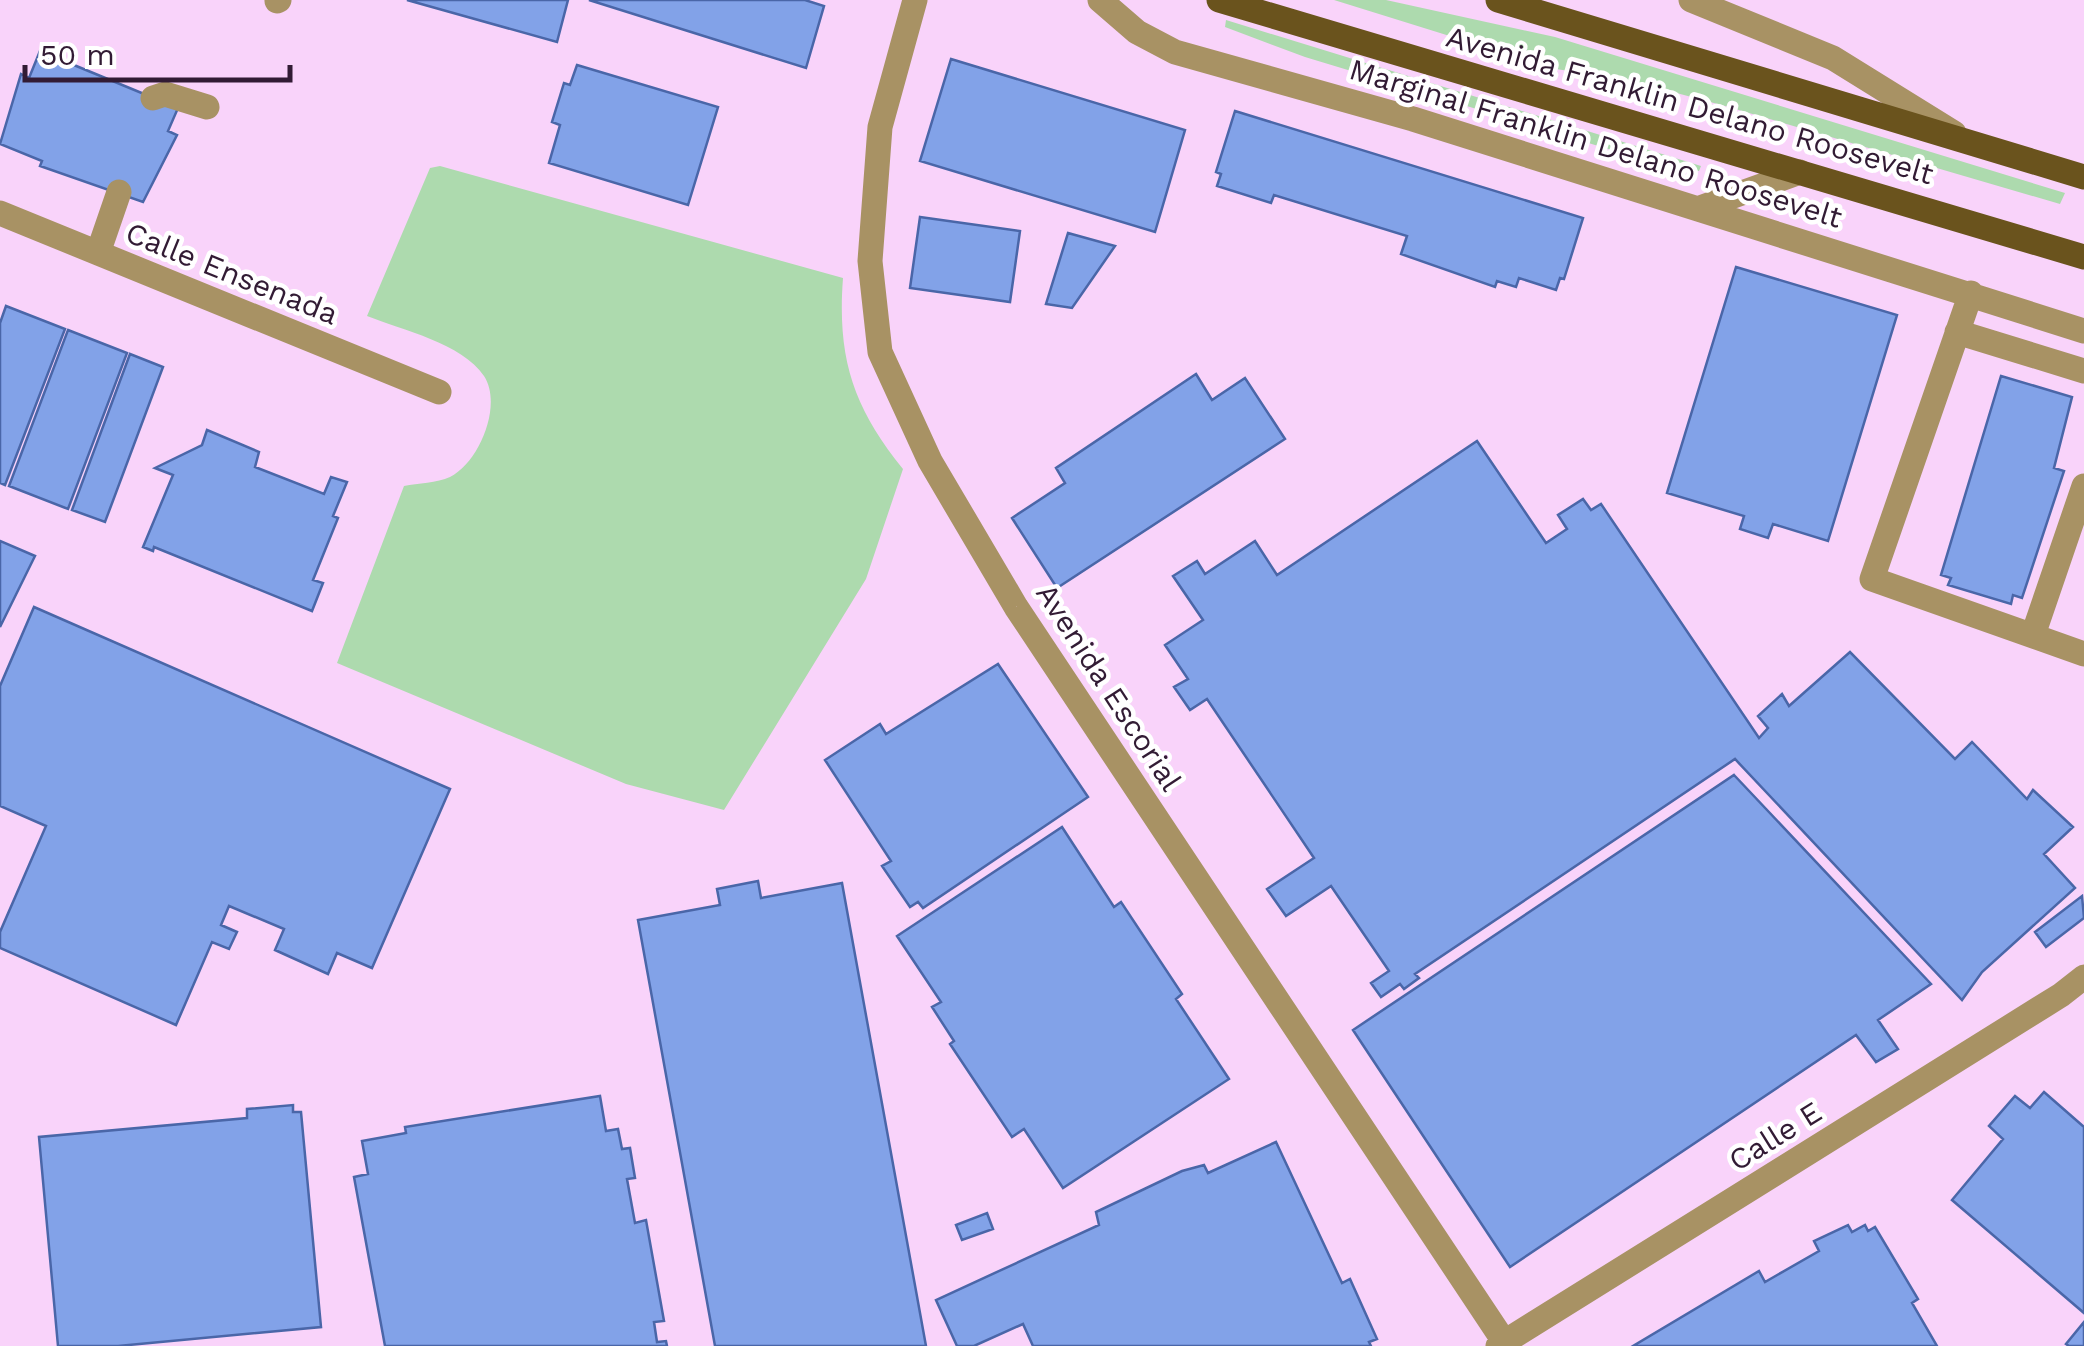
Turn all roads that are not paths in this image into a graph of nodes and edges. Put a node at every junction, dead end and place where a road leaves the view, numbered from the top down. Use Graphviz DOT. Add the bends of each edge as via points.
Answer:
graph roads {
  1 [pos="915,0"];
  2 [pos="1100,0"];
  3 [pos="1219,0"];
  4 [pos="1498,0"];
  5 [pos="1691,0"];
  6 [pos="153,98"];
  7 [pos="207,106"];
  8 [pos="1962,138"];
  9 [pos="1800,172"];
  10 [pos="2084,177"];
  11 [pos="120,192"];
  12 [pos="1700,208"];
  13 [pos="0,213"];
  14 [pos="98,253"];
  15 [pos="2084,257"];
  16 [pos="1970,293"];
  17 [pos="2084,331"];
  18 [pos="1957,332"];
  19 [pos="2084,371"];
  20 [pos="439,392"];
  21 [pos="2084,486"];
  22 [pos="2033,635"];
  23 [pos="2084,654"];
  24 [pos="2084,976"];
  25 [pos="1502,1344"];
  1 -- 25 [label="street, Avenida Escorial" via="880,127 870,261 880,352 930,460 1016,607"];
  2 -- 12 [label="street, Marginal Franklin Delano Roosevelt" via="1136,32 1175,52"];
  3 -- 9 [label="main road, Avenida Franklin Delano Roosevelt"];
  4 -- 8 [label="main road, Avenida Franklin Delano Roosevelt"];
  5 -- 8 [label="street" via="1833,58"];
  6 -- 7 [label="street" via="165,94"];
  8 -- 10 [label="main road, Avenida Franklin Delano Roosevelt"];
  9 -- 12 [label="street"];
  9 -- 15 [label="main road, Avenida Franklin Delano Roosevelt"];
  11 -- 14 [label="street"];
  12 -- 16 [label="street, Marginal Franklin Delano Roosevelt"];
  13 -- 14 [label="street, Calle Ensenada"];
  14 -- 20 [label="street, Calle Ensenada"];
  16 -- 17 [label="street, Marginal Franklin Delano Roosevelt"];
  16 -- 18 [label="street"];
  18 -- 19 [label="street"];
  18 -- 22 [label="street" via="1872,579"];
  21 -- 22 [label="street"];
  22 -- 23 [label="street"];
  24 -- 25 [label="street, Calle E"];
}
